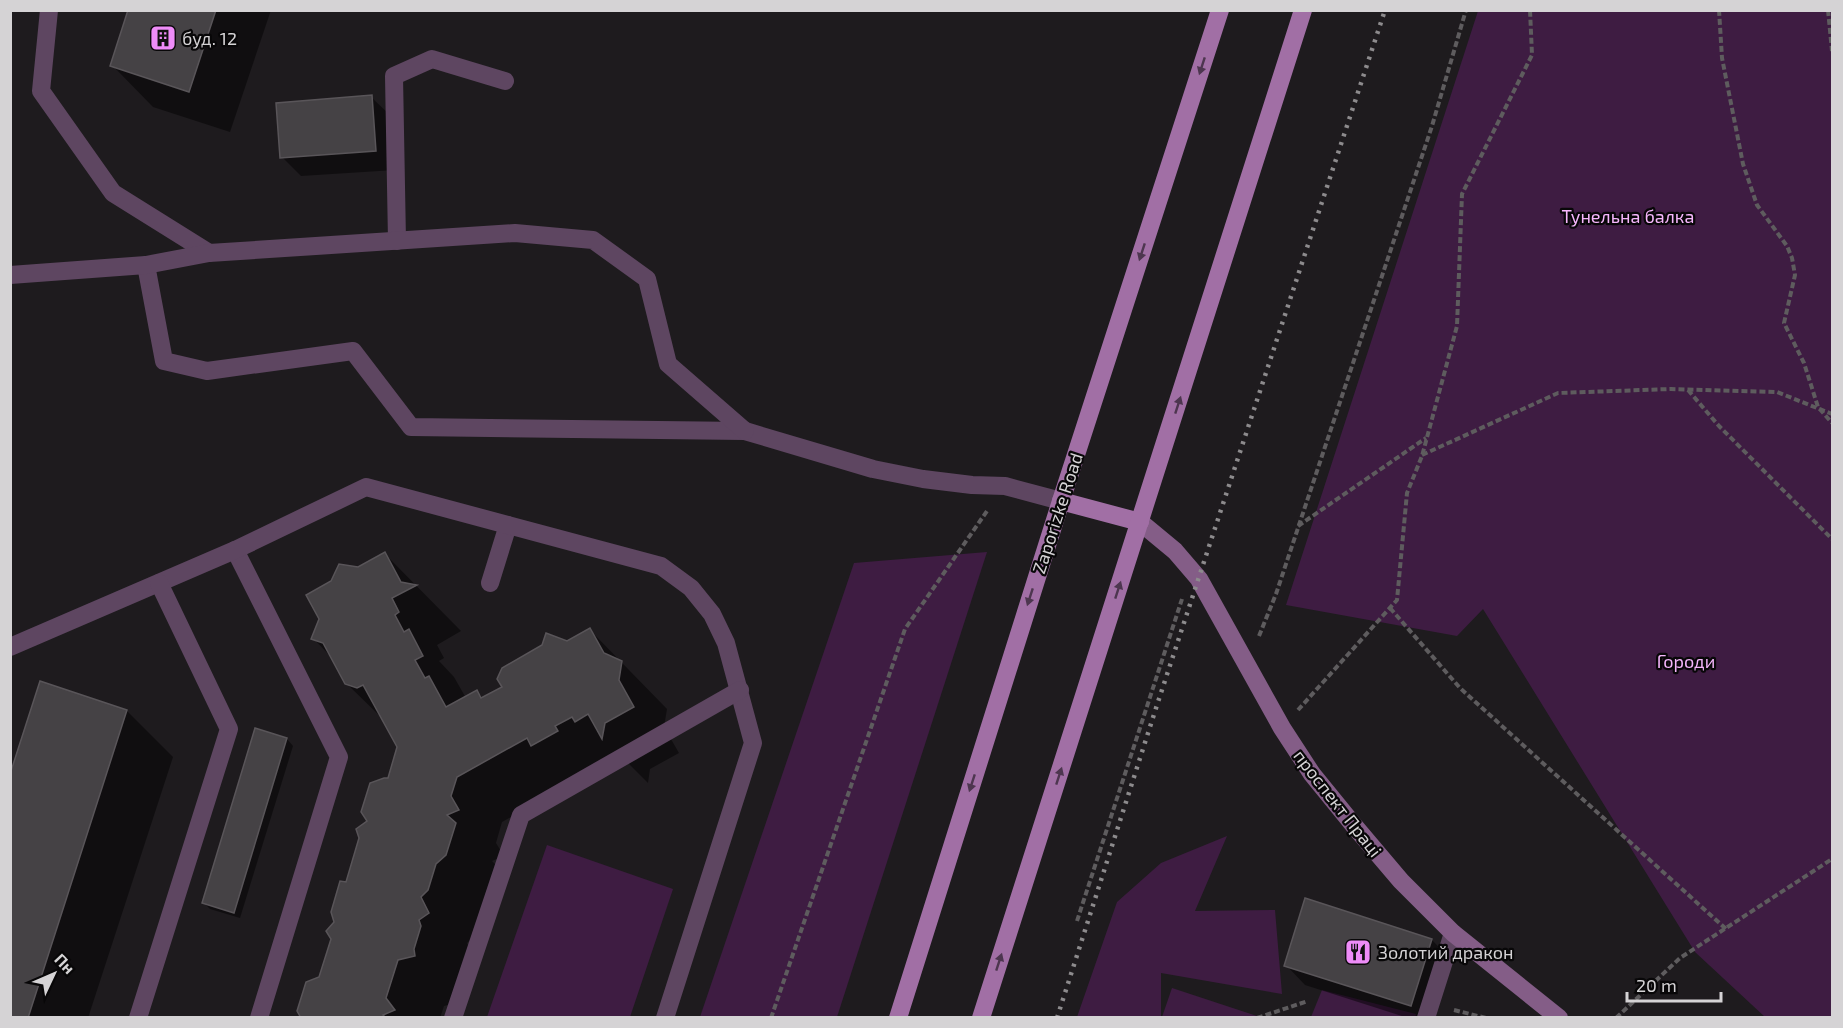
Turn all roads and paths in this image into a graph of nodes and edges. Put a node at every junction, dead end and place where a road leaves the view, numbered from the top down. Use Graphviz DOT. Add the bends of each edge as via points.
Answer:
graph roads {
  1 [pos="49,10"];
  2 [pos="1220,10"];
  3 [pos="1303,10"];
  4 [pos="1466,10"];
  5 [pos="1530,10"];
  6 [pos="1719,10"];
  7 [pos="1828,10"];
  8 [pos="1833,51"];
  9 [pos="505,81"];
  10 [pos="397,241"];
  11 [pos="209,253"];
  12 [pos="146,265"];
  13 [pos="10,275"];
  14 [pos="1688,390"];
  15 [pos="1818,407"];
  16 [pos="1833,414"];
  17 [pos="1833,423"];
  18 [pos="745,431"];
  19 [pos="1426,438"];
  20 [pos="1422,456"];
  21 [pos="1005,486"];
  22 [pos="1061,501"];
  23 [pos="1140,522"];
  24 [pos="508,525"];
  25 [pos="1298,526"];
  26 [pos="1833,539"];
  27 [pos="235,550"];
  28 [pos="1191,570"];
  29 [pos="159,583"];
  30 [pos="490,583"];
  31 [pos="1390,608"];
  32 [pos="10,647"];
  33 [pos="1248,665"];
  34 [pos="740,690"];
  35 [pos="1282,728"];
  36 [pos="1833,860"];
  37 [pos="1077,921"];
  38 [pos="1726,928"];
  39 [pos="1454,933"];
  40 [pos="1308,1001"];
  41 [pos="1448,1014"];
  42 [pos="138,1017"];
  43 [pos="259,1017"];
  44 [pos="453,1017"];
  45 [pos="665,1017"];
  46 [pos="771,1017"];
  47 [pos="898,1017"];
  48 [pos="981,1017"];
  49 [pos="1257,1017"];
  50 [pos="1426,1017"];
  51 [pos="1486,1017"];
  52 [pos="1559,1017"];
  53 [pos="1616,1017"];
  1 -- 11 [label="lane" via="41,91 113,193"];
  2 -- 22 [label="main road, Zaporizke Road, one-way"];
  23 -- 3 [label="main road, one-way"];
  4 -- 25 [label="path" via="1428,137"];
  5 -- 19 [label="path" via="1532,55 1462,194 1458,326"];
  6 -- 15 [label="path" via="1722,58 1743,164 1757,205 1792,258 1795,275 1784,323 1804,363"];
  7 -- 8 [label="path"];
  9 -- 10 [label="lane" via="432,59 394,76"];
  10 -- 11 [label="lane"];
  10 -- 18 [label="lane" via="515,233 593,240 647,279 668,364"];
  11 -- 12 [label="lane"];
  12 -- 13 [label="lane"];
  12 -- 18 [label="lane" via="164,361 207,371 352,351 411,427"];
  14 -- 15 [label="path" via="1777,392"];
  14 -- 20 [label="path" via="1558,393"];
  14 -- 26 [label="path"];
  15 -- 16 [label="path"];
  15 -- 17 [label="path"];
  18 -- 21 [label="lane" via="873,469 943,482"];
  19 -- 20 [label="path"];
  19 -- 25 [label="path"];
  20 -- 31 [label="path" via="1407,493 1397,600"];
  21 -- 22 [label="lane"];
  21 -- 46 [label="path" via="905,629"];
  22 -- 23 [label="main road"];
  22 -- 47 [label="main road, Zaporizke Road, one-way"];
  23 -- 28 [label="street, проспект Праці"];
  48 -- 23 [label="main road, one-way"];
  24 -- 27 [label="lane" via="366,487"];
  24 -- 30 [label="lane"];
  24 -- 34 [label="lane" via="661,566 691,588 712,614 726,643"];
  25 -- 33 [label="path"];
  27 -- 29 [label="lane"];
  27 -- 43 [label="lane" via="339,757"];
  28 -- 33 [label="street, проспект Праці"];
  28 -- 37 [label="path"];
  29 -- 32 [label="lane"];
  29 -- 42 [label="lane" via="229,729"];
  31 -- 35 [label="path"];
  31 -- 38 [label="path" via="1460,688"];
  33 -- 35 [label="street, проспект Праці"];
  34 -- 44 [label="lane" via="521,815"];
  34 -- 45 [label="lane" via="753,743"];
  35 -- 39 [label="street, проспект Праці" via="1312,774 1356,828 1401,881"];
  36 -- 38 [label="path"];
  38 -- 53 [label="path" via="1680,958"];
  39 -- 50 [label="lane"];
  39 -- 52 [label="street, проспект Праці"];
  40 -- 49 [label="path"];
  41 -- 51 [label="path" via="1454,1010"];
}
